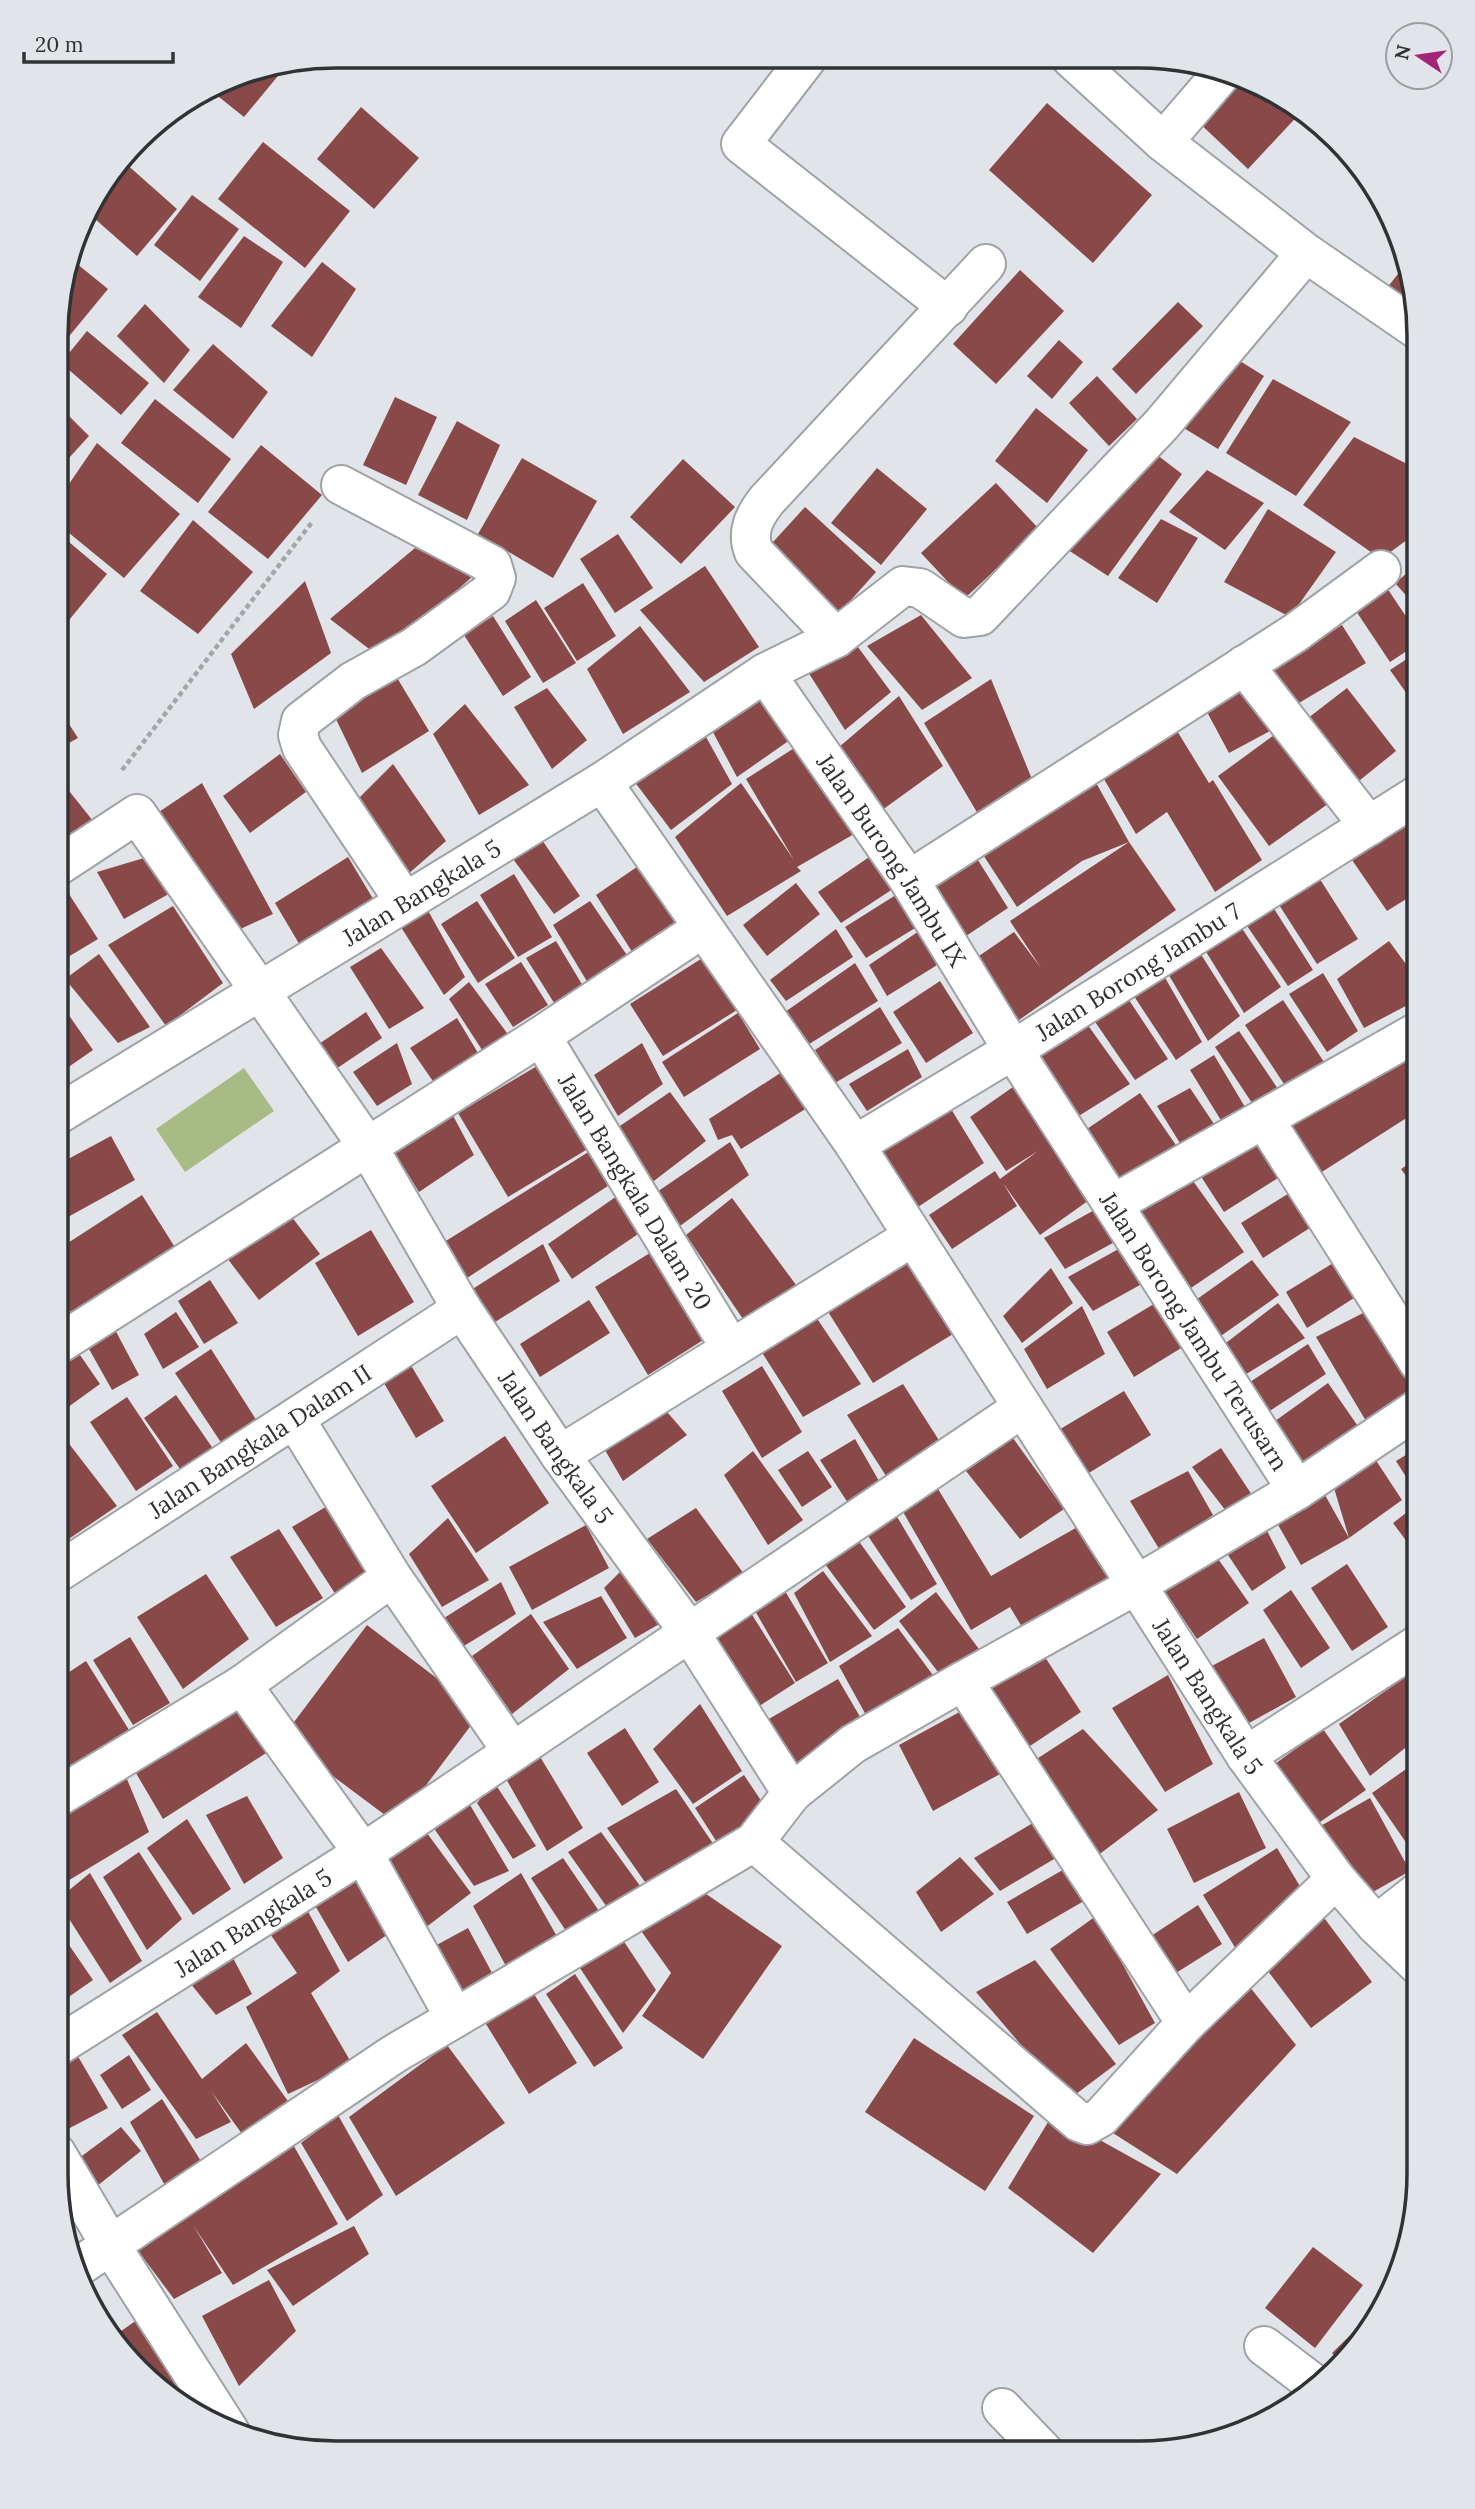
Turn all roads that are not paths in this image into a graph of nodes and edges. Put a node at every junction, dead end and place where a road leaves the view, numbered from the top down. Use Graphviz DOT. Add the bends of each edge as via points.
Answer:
graph roads {
  1 [pos="800,68"];
  2 [pos="1082,68"];
  3 [pos="1217,80"];
  4 [pos="1163,142"];
  5 [pos="1306,253"];
  6 [pos="986,264"];
  7 [pos="948,307"];
  8 [pos="1406,322"];
  9 [pos="341,485"];
  10 [pos="1381,570"];
  11 [pos="836,638"];
  12 [pos="1244,665"];
  13 [pos="765,673"];
  14 [pos="602,782"];
  15 [pos="1407,801"];
  16 [pos="1369,825"];
  17 [pos="68,859"];
  18 [pos="909,880"];
  19 [pos="405,902"];
  20 [pos="704,928"];
  21 [pos="258,991"];
  22 [pos="541,1036"];
  23 [pos="1407,1038"];
  24 [pos="1013,1050"];
  25 [pos="68,1108"];
  26 [pos="1264,1119"];
  27 [pos="855,1145"];
  28 [pos="368,1147"];
  29 [pos="1113,1204"];
  30 [pos="912,1237"];
  31 [pos="462,1309"];
  32 [pos="68,1338"];
  33 [pos="1407,1344"];
  34 [pos="730,1348"];
  35 [pos="1022,1408"];
  36 [pos="1407,1416"];
  37 [pos="295,1419"];
  38 [pos="560,1455"];
  39 [pos="1297,1490"];
  40 [pos="68,1566"];
  41 [pos="392,1577"];
  42 [pos="1138,1584"];
  43 [pos="691,1633"];
  44 [pos="1407,1652"];
  45 [pos="963,1681"];
  46 [pos="242,1685"];
  47 [pos="512,1751"];
  48 [pos="1246,1756"];
  49 [pos="68,1791"];
  50 [pos="792,1793"];
  51 [pos="754,1842"];
  52 [pos="363,1853"];
  53 [pos="1336,1879"];
  54 [pos="1407,1901"];
  55 [pos="1376,1925"];
  56 [pos="1407,1955"];
  57 [pos="455,2018"];
  58 [pos="1186,2023"];
  59 [pos="68,2039"];
  60 [pos="68,2173"];
  61 [pos="111,2246"];
  62 [pos="84,2263"];
  63 [pos="1264,2346"];
  64 [pos="1309,2380"];
  65 [pos="1002,2408"];
  66 [pos="218,2413"];
  67 [pos="1034,2441"];
  1 -- 7 [label="street" via="741,144"];
  2 -- 4 [label="street"];
  3 -- 4 [label="street"];
  4 -- 5 [label="street"];
  5 -- 8 [label="street"];
  5 -- 11 [label="street" via="1162,424 980,616 964,618 920,587 904,586"];
  6 -- 7 [label="street"];
  7 -- 11 [label="street" via="766,501 753,521 754,552"];
  9 -- 19 [label="street" via="492,565 496,578 491,591 300,721 302,748"];
  10 -- 12 [label="street"];
  11 -- 13 [label="street"];
  12 -- 16 [label="street"];
  12 -- 18 [label="street"];
  13 -- 14 [label="street"];
  13 -- 18 [label="street, Jalan Burong Jambu IX"];
  14 -- 19 [label="street, Jalan Bangkala 5"];
  14 -- 20 [label="street, Jalan Bangkala 5"];
  15 -- 16 [label="street, Jalan Borong Jambu 7"];
  16 -- 24 [label="street, Jalan Borong Jambu 7"];
  17 -- 21 [label="street" via="137,814"];
  18 -- 24 [label="street, Jalan Burong Jambu IX"];
  19 -- 21 [label="street, Jalan Bangkala 5"];
  20 -- 22 [label="street"];
  20 -- 27 [label="street, Jalan Bangkala 5"];
  21 -- 25 [label="street"];
  21 -- 28 [label="street, Jalan Bangkala 5"];
  22 -- 28 [label="street"];
  22 -- 34 [label="street, Jalan Bangkala Dalam 20"];
  23 -- 26 [label="street"];
  24 -- 27 [label="street, Jalan Borong Jambu 7"];
  24 -- 29 [label="street, Jalan Borong Jambu Terusarn"];
  26 -- 29 [label="street"];
  26 -- 33 [label="street"];
  27 -- 30 [label="street, Jalan Bangkala 5"];
  28 -- 31 [label="street, Jalan Bangkala 5"];
  28 -- 32 [label="street"];
  29 -- 39 [label="street, Jalan Borong Jambu Terusarn"];
  30 -- 34 [label="street"];
  30 -- 35 [label="street, Jalan Bangkala 5"];
  31 -- 37 [label="street, Jalan Bangkala Dalam II"];
  31 -- 38 [label="street, Jalan Bangkala 5"];
  34 -- 38 [label="street"];
  35 -- 42 [label="street, Jalan Bangkala 5"];
  35 -- 43 [label="street, Jalan Bangkala 5"];
  36 -- 39 [label="street, Jalan Borong Jambu Terusarn"];
  37 -- 40 [label="street, Jalan Bangkala Dalam II"];
  37 -- 41 [label="street"];
  38 -- 43 [label="street, Jalan Bangkala 5"];
  39 -- 42 [label="street"];
  41 -- 46 [label="street"];
  41 -- 47 [label="street"];
  42 -- 45 [label="street"];
  42 -- 48 [label="street, Jalan Bangkala 5"];
  43 -- 47 [label="street, Jalan Bangkala 5"];
  43 -- 50 [label="street"];
  44 -- 48 [label="street"];
  45 -- 50 [label="street" via="853,1744"];
  45 -- 58 [label="street"];
  46 -- 49 [label="street"];
  46 -- 52 [label="street"];
  47 -- 52 [label="street, Jalan Bangkala 5"];
  48 -- 53 [label="street, Jalan Bangkala 5"];
  50 -- 51 [label="street"];
  51 -- 57 [label="street"];
  51 -- 58 [label="street" via="1079,2122 1087,2125 1101,2117"];
  52 -- 57 [label="street"];
  52 -- 59 [label="street, Jalan Bangkala 5"];
  53 -- 55 [label="street, Jalan Bangkala 5"];
  53 -- 58 [label="street"];
  54 -- 55 [label="street"];
  55 -- 56 [label="street, Jalan Bangkala 5"];
  57 -- 61 [label="street" via="394,2054"];
  60 -- 61 [label="street"];
  61 -- 62 [label="street"];
  61 -- 66 [label="street"];
  63 -- 64 [label="street"];
  65 -- 67 [label="street"];
}
